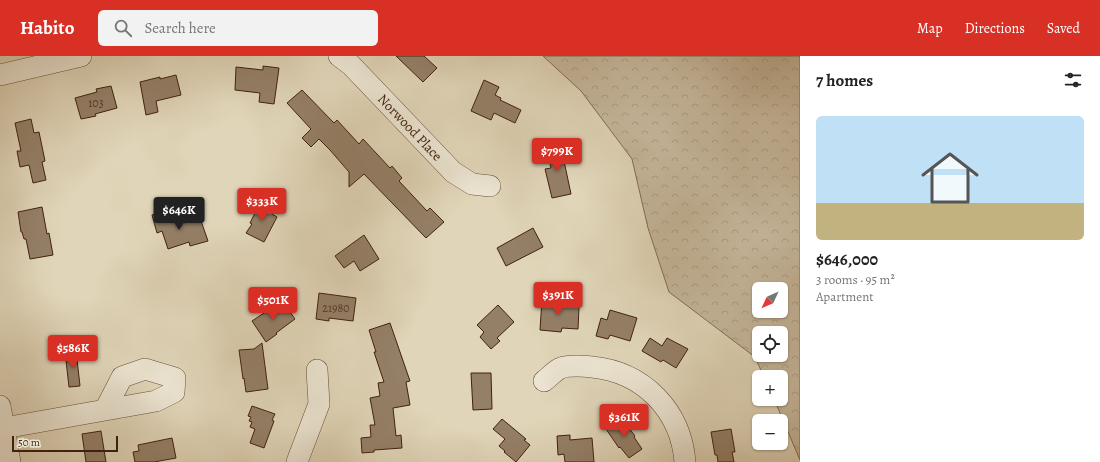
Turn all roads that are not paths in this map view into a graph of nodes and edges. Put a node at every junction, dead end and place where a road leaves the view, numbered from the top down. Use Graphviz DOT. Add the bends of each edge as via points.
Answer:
graph roads {
  1 [pos="81,56"];
  2 [pos="339,56"];
  3 [pos="0,75"];
  4 [pos="490,186"];
  5 [pos="318,370"];
  6 [pos="544,381"];
  7 [pos="0,406"];
  8 [pos="105,410"];
  9 [pos="4,428"];
  10 [pos="10,462"];
  11 [pos="297,462"];
  12 [pos="686,462"];
  1 -- 3 [label="street"];
  2 -- 4 [label="street, Norwood Place" via="367,81 453,172 472,184"];
  5 -- 11 [label="street" via="319,404"];
  6 -- 12 [label="street" via="562,367 582,366 613,371 640,383 668,410 679,432"];
  7 -- 9 [label="street"];
  8 -- 9 [label="street"];
  9 -- 10 [label="street"];
}
